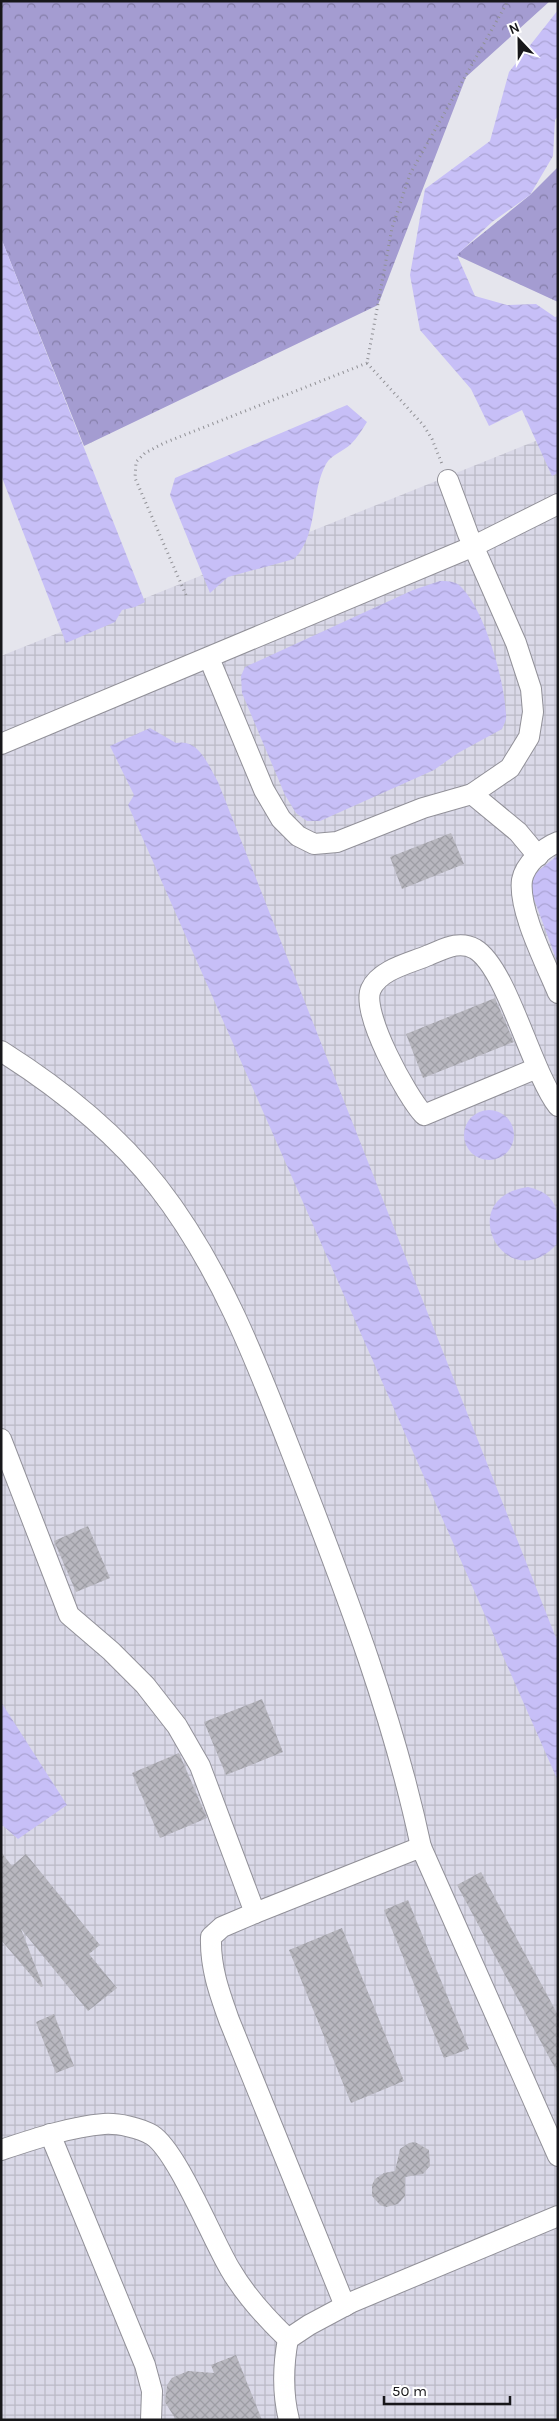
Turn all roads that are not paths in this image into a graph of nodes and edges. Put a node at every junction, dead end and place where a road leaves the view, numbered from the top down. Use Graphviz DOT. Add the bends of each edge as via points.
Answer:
graph roads {
  1 [pos="448,480"];
  2 [pos="558,504"];
  3 [pos="474,546"];
  4 [pos="209,658"];
  5 [pos="1,744"];
  6 [pos="472,794"];
  7 [pos="558,842"];
  8 [pos="538,856"];
  9 [pos="558,993"];
  10 [pos="1,1050"];
  11 [pos="537,1068"];
  12 [pos="558,1106"];
  13 [pos="1,1439"];
  14 [pos="421,1847"];
  15 [pos="256,1913"];
  16 [pos="50,2134"];
  17 [pos="1,2150"];
  18 [pos="558,2156"];
  19 [pos="558,2216"];
  20 [pos="345,2306"];
  21 [pos="288,2339"];
  22 [pos="151,2420"];
  23 [pos="289,2420"];
  1 -- 3 [label="lane"];
  2 -- 3 [label="lane"];
  3 -- 4 [label="lane"];
  3 -- 6 [label="lane" via="516,643 531,689 533,712 529,737 510,768"];
  4 -- 5 [label="lane"];
  4 -- 6 [label="lane" via="264,790 281,818 298,836 314,844 337,842 423,808"];
  6 -- 8 [label="lane" via="518,832"];
  7 -- 8 [label="lane"];
  8 -- 9 [label="lane" via="532,860 522,880 526,912"];
  10 -- 14 [label="lane" via="44,1079 125,1151 157,1186 212,1269 257,1366 338,1574 384,1705 406,1778"];
  11 -- 11 [label="lane" via="424,1115 413,1104 398,1078 380,1037 368,1001 370,989 391,970 458,944 476,949 494,969"];
  11 -- 12 [label="lane" via="547,1092"];
  13 -- 15 [label="lane" via="69,1615 145,1685 177,1726 200,1766"];
  14 -- 15 [label="lane"];
  14 -- 18 [label="lane"];
  15 -- 20 [label="lane" via="222,1927 211,1937 210,1959 229,2020"];
  16 -- 17 [label="lane"];
  16 -- 21 [label="lane" via="106,2124 152,2135 170,2155 230,2270 264,2315"];
  16 -- 22 [label="lane" via="145,2365 152,2391"];
  19 -- 20 [label="lane"];
  20 -- 21 [label="lane"];
  21 -- 23 [label="lane" via="283,2366"];
}
